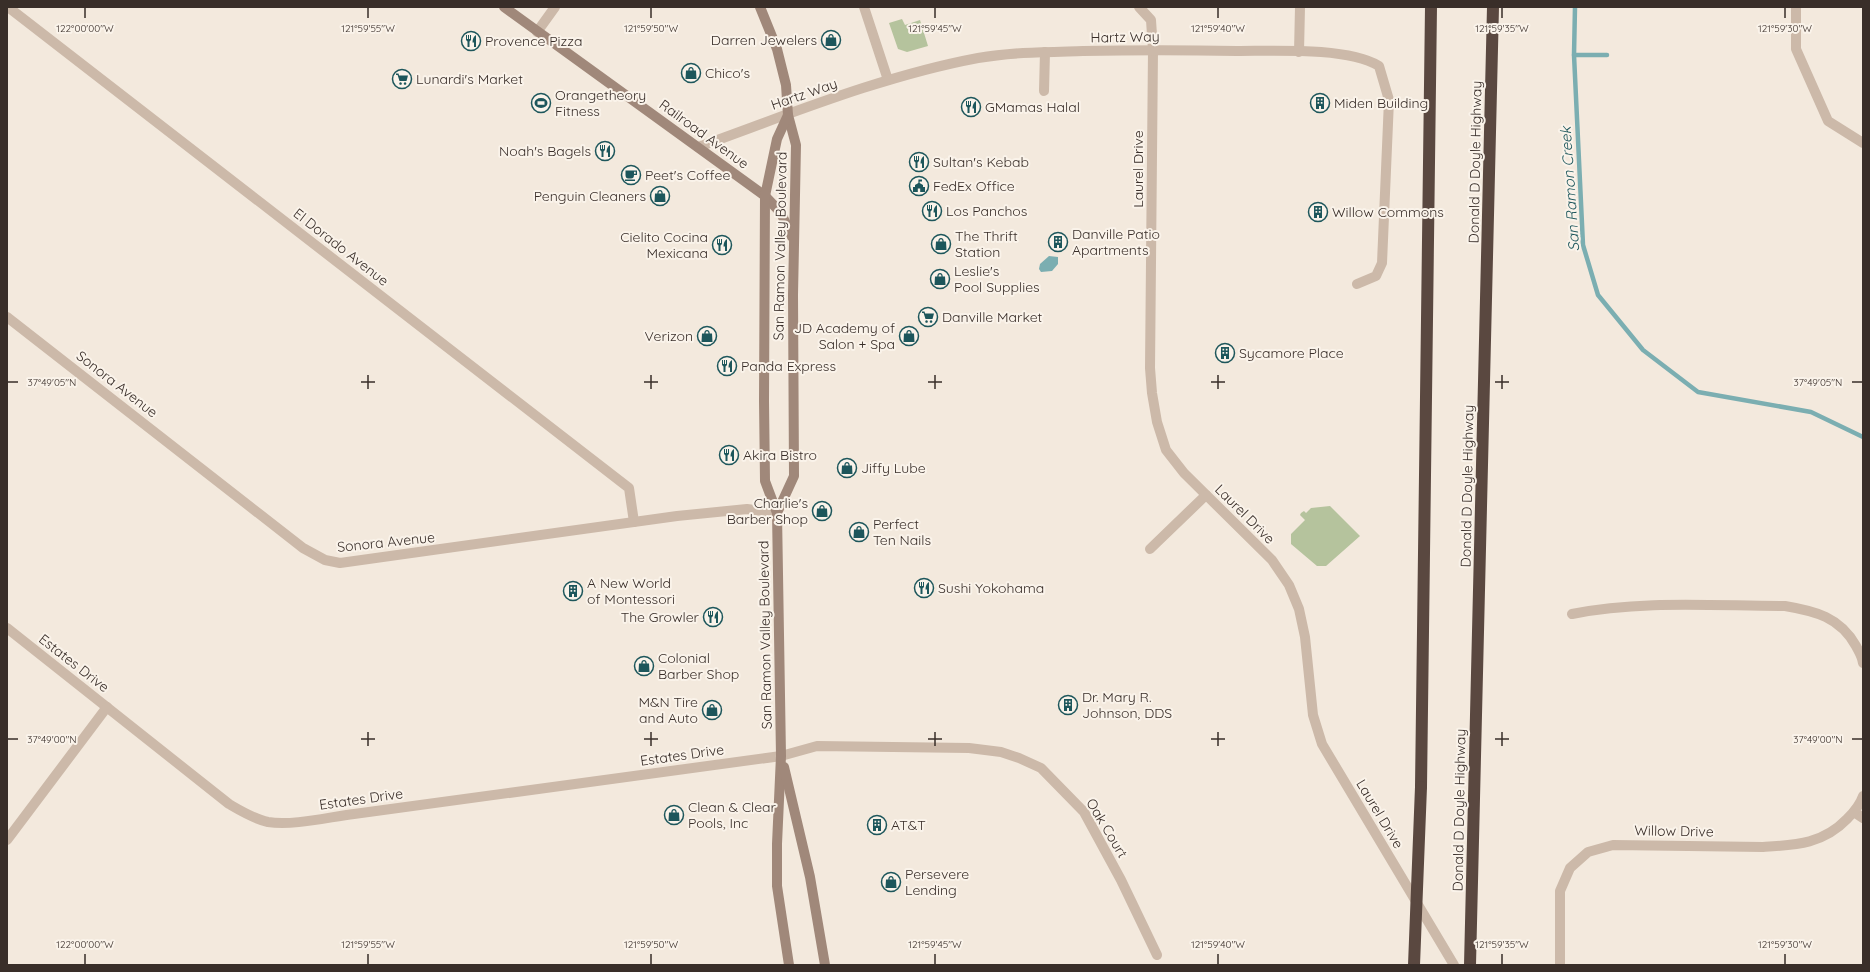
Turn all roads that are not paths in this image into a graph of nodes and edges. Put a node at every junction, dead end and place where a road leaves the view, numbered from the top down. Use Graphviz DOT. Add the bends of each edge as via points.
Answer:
graph roads {
  1 [pos="8,7"];
  2 [pos="504,7"];
  3 [pos="555,7"];
  4 [pos="760,7"];
  5 [pos="864,7"];
  6 [pos="1139,7"];
  7 [pos="1300,7"];
  8 [pos="1424,7"];
  9 [pos="1431,7"];
  10 [pos="1493,7"];
  11 [pos="1501,7"];
  12 [pos="1796,7"];
  13 [pos="537,32"];
  14 [pos="1430,32"];
  15 [pos="1493,32"];
  16 [pos="1153,50"];
  17 [pos="1045,52"];
  18 [pos="1299,52"];
  19 [pos="888,80"];
  20 [pos="1044,91"];
  21 [pos="788,115"];
  22 [pos="1863,143"];
  23 [pos="698,147"];
  24 [pos="766,196"];
  25 [pos="794,241"];
  26 [pos="1357,284"];
  27 [pos="7,316"];
  28 [pos="1206,495"];
  29 [pos="777,513"];
  30 [pos="634,522"];
  31 [pos="1150,549"];
  32 [pos="1572,614"];
  33 [pos="7,628"];
  34 [pos="1863,663"];
  35 [pos="107,707"];
  36 [pos="781,756"];
  37 [pos="1863,796"];
  38 [pos="1854,812"];
  39 [pos="1863,818"];
  40 [pos="7,840"];
  41 [pos="1158,955"];
  42 [pos="789,965"];
  43 [pos="825,965"];
  44 [pos="1414,965"];
  45 [pos="1454,965"];
  46 [pos="1470,965"];
  47 [pos="1560,965"];
  1 -- 30 [label="street, El Dorado Avenue" via="629,488"];
  2 -- 13 [label="main road, Railroad Avenue"];
  3 -- 13 [label="street"];
  4 -- 21 [label="main road" via="777,49 786,85"];
  5 -- 19 [label="street"];
  6 -- 16 [label="street, Laurel Drive" via="1150,20"];
  7 -- 18 [label="street"];
  8 -- 14 [label="highway"];
  9 -- 14 [label="highway"];
  10 -- 15 [label="highway, Donald D Doyle Highway"];
  11 -- 15 [label="highway"];
  12 -- 22 [label="street" via="1796,49 1828,121"];
  13 -- 23 [label="main road, Railroad Avenue"];
  14 -- 44 [label="highway, bridge" via="1421,787"];
  15 -- 46 [label="highway, Donald D Doyle Highway"];
  16 -- 17 [label="street, Hartz Way"];
  16 -- 18 [label="street, Hartz Way"];
  16 -- 28 [label="street, Laurel Drive" via="1150,363 1152,393 1157,422 1166,450"];
  17 -- 19 [label="street, Hartz Way" via="978,58"];
  17 -- 20 [label="street"];
  18 -- 26 [label="street, Hartz Way" via="1353,56 1371,61 1379,66 1390,100 1382,263 1376,276"];
  19 -- 21 [label="street, Hartz Way"];
  21 -- 23 [label="street, Hartz Way"];
  21 -- 24 [label="main road, San Ramon Valley Boulevard" via="777,139"];
  21 -- 25 [label="main road, San Ramon Valley Boulevard" via="796,145"];
  23 -- 24 [label="main road, Railroad Avenue"];
  24 -- 25 [label="main road, Railroad Avenue" via="781,213"];
  24 -- 29 [label="main road, San Ramon Valley Boulevard" via="765,481"];
  25 -- 29 [label="main road, San Ramon Valley Boulevard" via="794,476"];
  27 -- 30 [label="street, Sonora Avenue" via="303,548 325,560 340,563"];
  28 -- 31 [label="street"];
  28 -- 45 [label="street, Laurel Drive" via="1272,560 1290,584 1305,637 1313,715 1322,744"];
  29 -- 30 [label="street, Sonora Avenue" via="747,509"];
  29 -- 36 [label="main road, San Ramon Valley Boulevard"];
  32 -- 34 [label="street" via="1627,606 1785,606 1808,610 1836,621 1851,637"];
  33 -- 35 [label="street, Estates Drive"];
  35 -- 36 [label="street, Estates Drive" via="229,804 255,818 269,822 294,822"];
  35 -- 40 [label="street"];
  36 -- 41 [label="street, Oak Court" via="817,746 969,748 1001,752 1040,768 1084,812"];
  36 -- 42 [label="main road, San Ramon Valley Boulevard" via="777,886"];
  36 -- 43 [label="main road, San Ramon Valley Boulevard" via="810,877"];
  37 -- 38 [label="street, Willow Drive"];
  38 -- 39 [label="street"];
  38 -- 47 [label="street, Willow Drive" via="1837,829 1821,839 1787,846 1614,845 1588,852 1570,868 1560,891"];
}
